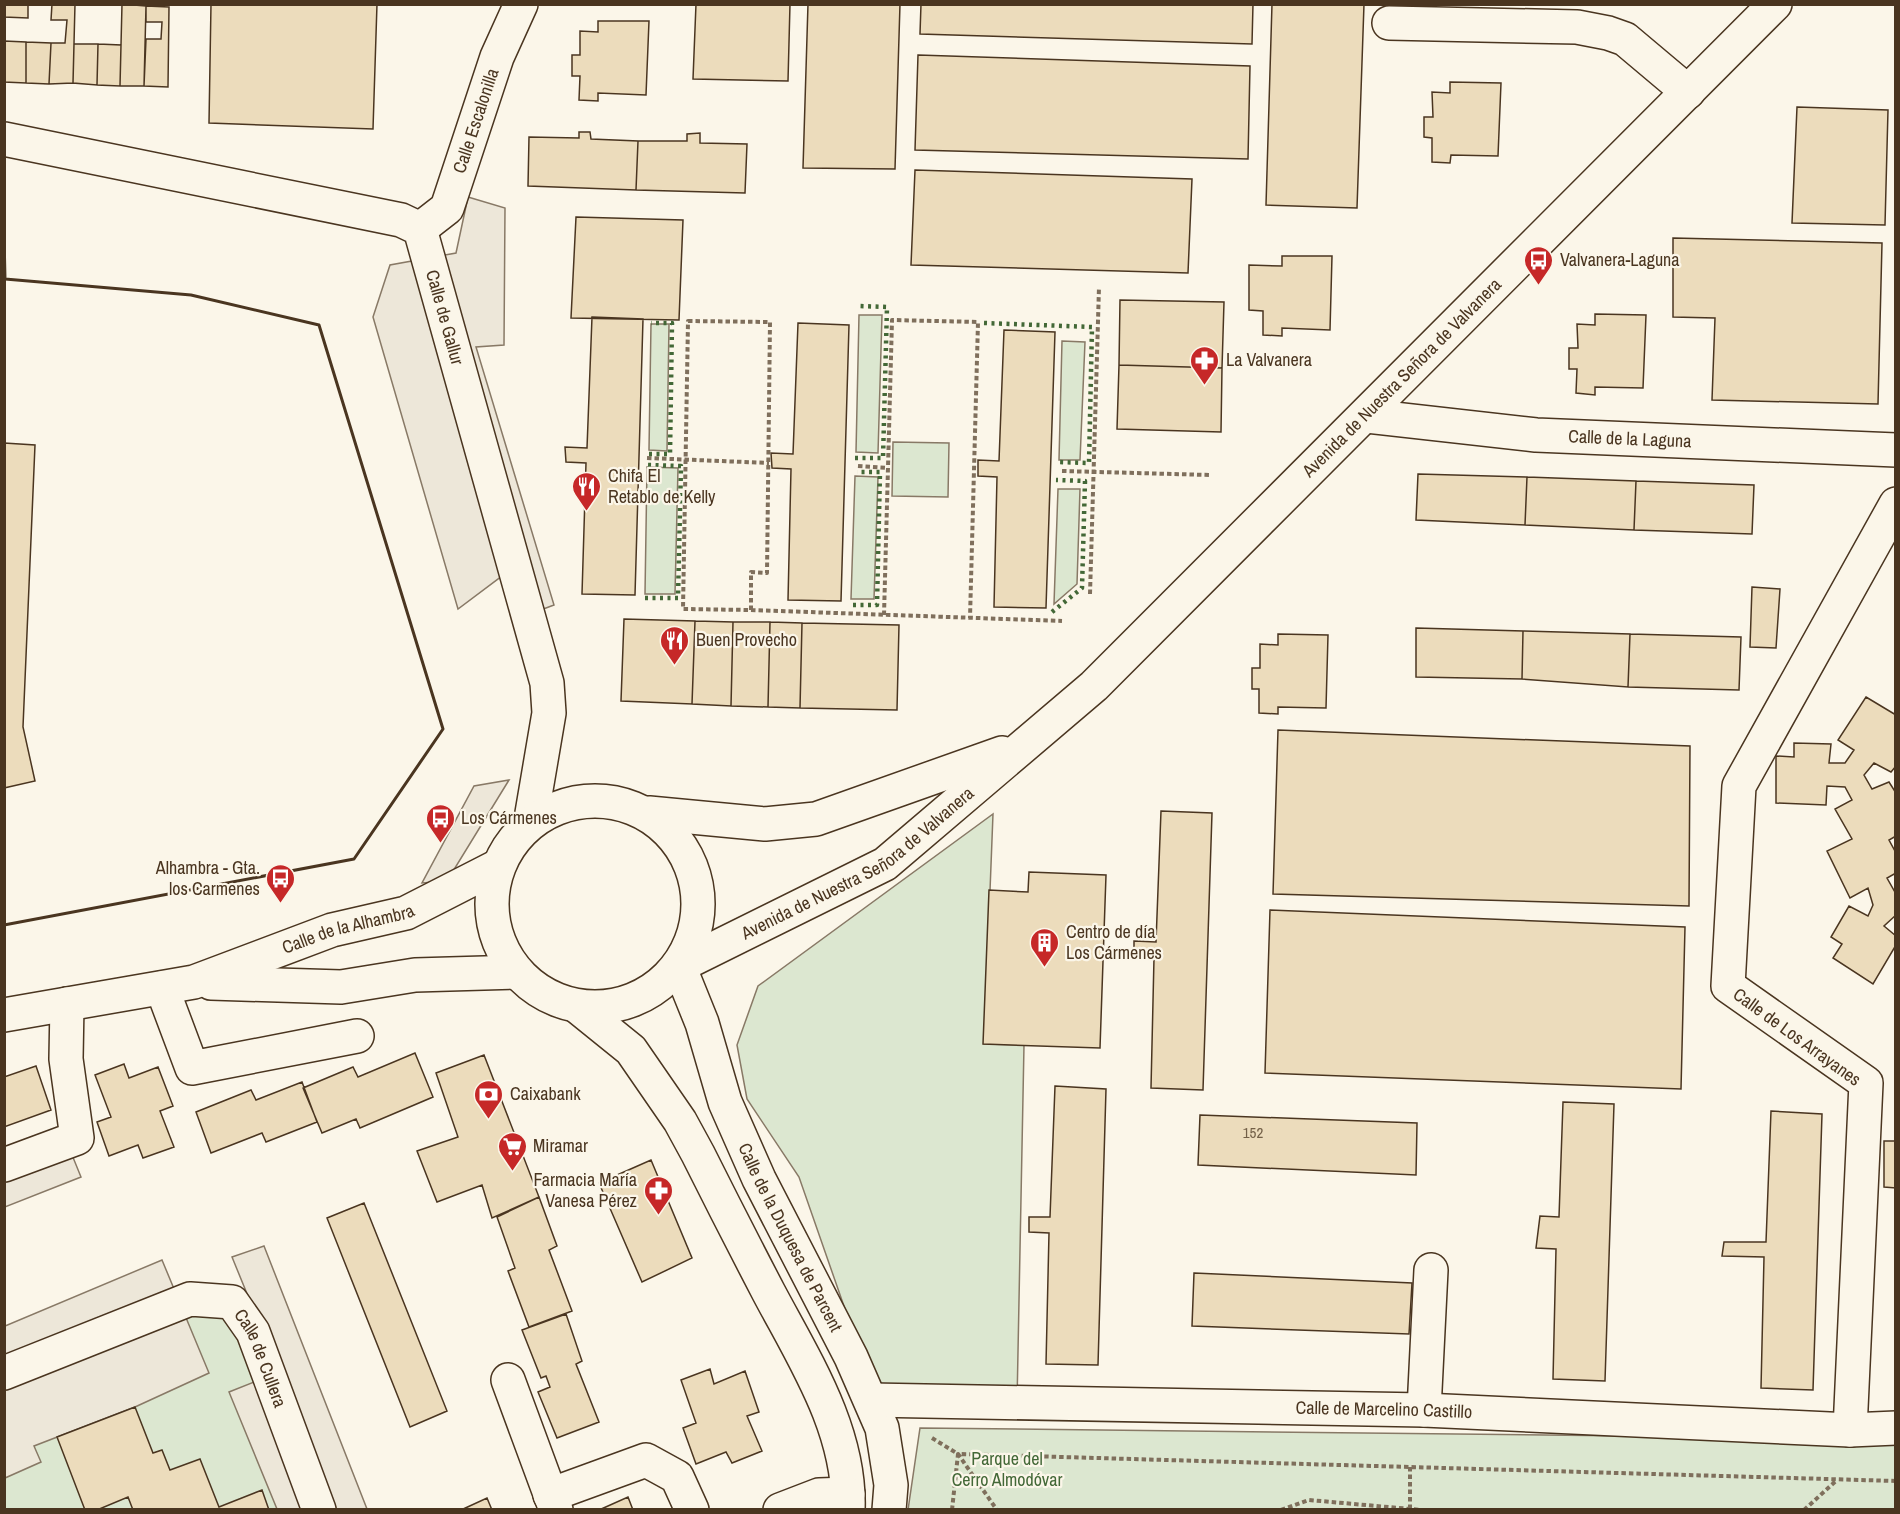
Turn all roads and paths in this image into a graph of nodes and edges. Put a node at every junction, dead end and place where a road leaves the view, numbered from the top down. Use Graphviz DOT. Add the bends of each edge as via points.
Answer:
graph roads {
  1 [pos="521,4"];
  2 [pos="1775,4"];
  3 [pos="1389,23"];
  4 [pos="1689,92"];
  5 [pos="4,139"];
  6 [pos="420,230"];
  7 [pos="1099,287"];
  8 [pos="1366,416"];
  9 [pos="1896,450"];
  10 [pos="647,458"];
  11 [pos="686,459"];
  12 [pos="768,463"];
  13 [pos="858,466"];
  14 [pos="888,468"];
  15 [pos="1062,471"];
  16 [pos="1094,472"];
  17 [pos="1210,475"];
  18 [pos="1896,504"];
  19 [pos="1090,594"];
  20 [pos="751,610"];
  21 [pos="884,615"];
  22 [pos="970,618"];
  23 [pos="1062,621"];
  24 [pos="1024,745"];
  25 [pos="649,813"];
  26 [pos="531,819"];
  27 [pos="496,867"];
  28 [pos="679,966"];
  29 [pos="515,972"];
  30 [pos="194,982"];
  31 [pos="162,988"];
  32 [pos="67,1004"];
  33 [pos="579,1008"];
  34 [pos="4,1015"];
  35 [pos="357,1036"];
  36 [pos="4,1165"];
  37 [pos="1431,1270"];
  38 [pos="4,1373"];
  39 [pos="508,1380"];
  40 [pos="871,1400"];
  41 [pos="1424,1410"];
  42 [pos="1896,1428"];
  43 [pos="1850,1430"];
  44 [pos="922,1433"];
  45 [pos="958,1454"];
  46 [pos="1410,1467"];
  47 [pos="1838,1480"];
  48 [pos="1896,1481"];
  49 [pos="553,1502"];
  50 [pos="848,1502"];
  51 [pos="319,1509"];
  52 [pos="692,1509"];
  53 [pos="780,1509"];
  54 [pos="889,1509"];
  55 [pos="952,1509"];
  56 [pos="997,1509"];
  57 [pos="1281,1509"];
  58 [pos="1410,1509"];
  59 [pos="1422,1509"];
  60 [pos="1804,1509"];
  1 -- 6 [label="street, Calle Escalonilla" via="497,57 447,207"];
  2 -- 4 [label="street, Avenida de Nuestra Señora de Valvanera"];
  3 -- 4 [label="street" via="1577,27 1608,33 1625,39"];
  4 -- 8 [label="street, Avenida de Nuestra Señora de Valvanera"];
  5 -- 6 [label="street" via="401,220"];
  6 -- 26 [label="street, Calle de Gallur" via="547,683 549,713"];
  7 -- 16 [label="path"];
  8 -- 9 [label="street, Calle de la Laguna" via="1536,435"];
  8 -- 24 [label="street, Avenida de Nuestra Señora de Valvanera" via="1094,686"];
  10 -- 11 [label="path"];
  11 -- 12 [label="path"];
  11 -- 12 [label="path" via="688,321 770,322"];
  11 -- 20 [label="path" via="683,609"];
  12 -- 20 [label="path" via="767,573 751,572"];
  13 -- 14 [label="path"];
  14 -- 21 [label="path"];
  14 -- 22 [label="path" via="892,320 978,322"];
  15 -- 16 [label="path"];
  16 -- 17 [label="path"];
  16 -- 19 [label="path"];
  18 -- 43 [label="street, Calle de Los Arrayanes" via="1739,786 1728,986 1866,1083"];
  20 -- 21 [label="path"];
  21 -- 22 [label="path"];
  22 -- 23 [label="path"];
  24 -- 25 [label="street, Avenida de Nuestra Señora de Valvanera" via="816,819 765,824"];
  24 -- 28 [label="street, Avenida de Nuestra Señora de Valvanera" via="885,864"];
  25 -- 26 [label="street" via="599,798"];
  25 -- 28 [label="street" via="681,843 698,883 697,927"];
  26 -- 27 [label="street"];
  27 -- 29 [label="street" via="491,922"];
  27 -- 30 [label="street, Calle de la Alhambra" via="406,913 332,930"];
  28 -- 33 [label="street" via="652,992 626,1003"];
  28 -- 40 [label="street, Calle de la Duquesa de Parcent" via="702,1023 725,1102 750,1160"];
  29 -- 30 [label="street, Calle de la Alhambra" via="415,975 341,987"];
  29 -- 33 [label="street" via="544,996"];
  30 -- 31 [label="street, Calle de la Alhambra"];
  31 -- 32 [label="street, Calle de la Alhambra"];
  31 -- 35 [label="street" via="192,1068"];
  32 -- 34 [label="street, Calle de la Alhambra"];
  32 -- 36 [label="street" via="66,1059 77,1138"];
  33 -- 50 [label="street" via="631,1050 698,1154 827,1403"];
  37 -- 41 [label="street"];
  38 -- 51 [label="street, Calle de Cullera" via="190,1299 232,1302 253,1332"];
  39 -- 49 [label="street"];
  40 -- 41 [label="street, Calle de Marcelino Castillo"];
  40 -- 54 [label="street, Calle de la Duquesa de Parcent" via="882,1428 891,1485"];
  41 -- 43 [label="street, Calle de Marcelino Castillo"];
  42 -- 43 [label="street, Calle de Marcelino Castillo"];
  44 -- 45 [label="path"];
  45 -- 46 [label="path"];
  45 -- 55 [label="path"];
  45 -- 56 [label="path"];
  46 -- 47 [label="path"];
  46 -- 58 [label="path"];
  47 -- 48 [label="path"];
  47 -- 60 [label="path"];
  49 -- 52 [label="street" via="646,1460 677,1477"];
  50 -- 53 [label="street" via="819,1495"];
  57 -- 58 [label="path" via="1308,1500"];
  58 -- 59 [label="path"];
}
